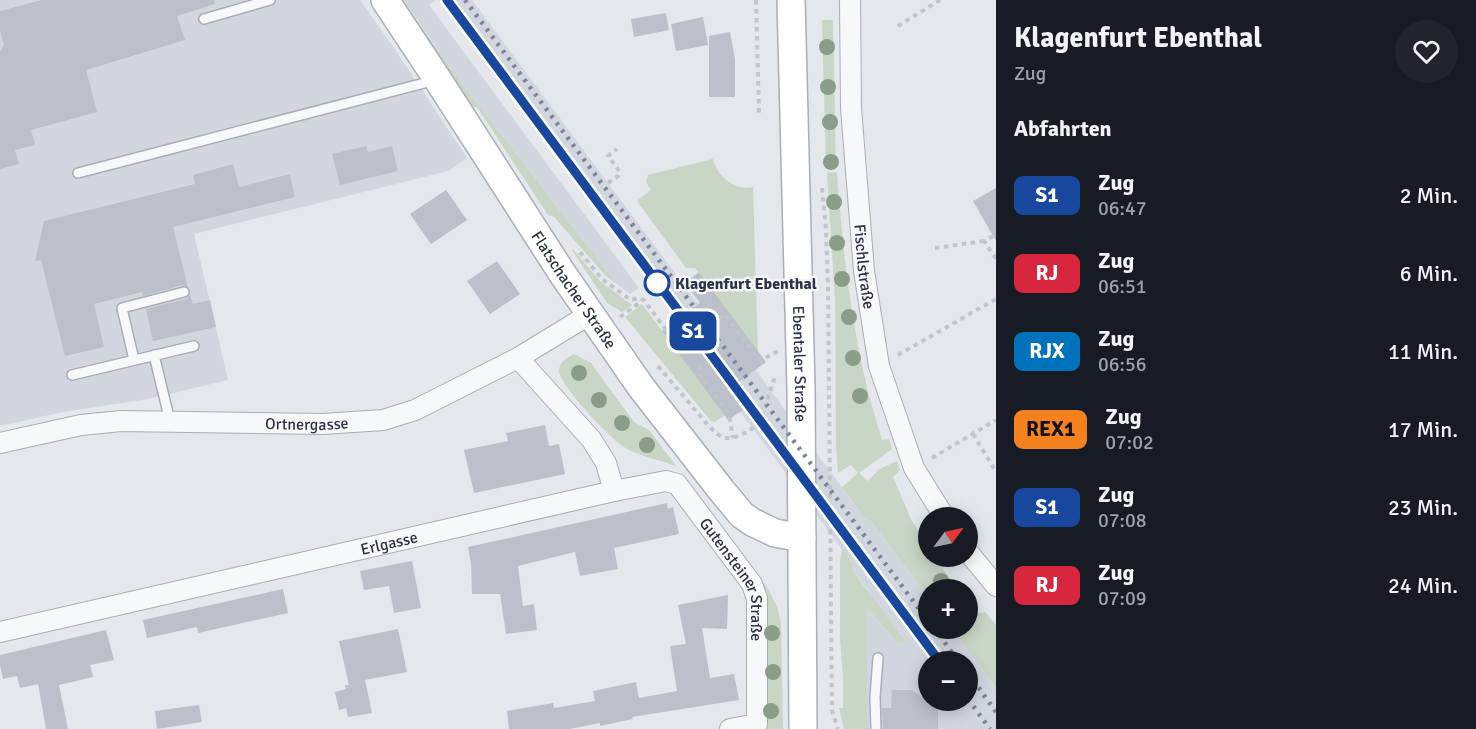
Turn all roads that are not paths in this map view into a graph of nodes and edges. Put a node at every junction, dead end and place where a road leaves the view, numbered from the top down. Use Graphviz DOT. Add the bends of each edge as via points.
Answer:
graph roads {
  1 [pos="270,0"];
  2 [pos="385,0"];
  3 [pos="791,0"];
  4 [pos="850,0"];
  5 [pos="204,19"];
  6 [pos="438,80"];
  7 [pos="78,173"];
  8 [pos="184,292"];
  9 [pos="590,314"];
  10 [pos="194,346"];
  11 [pos="154,355"];
  12 [pos="518,357"];
  13 [pos="134,360"];
  14 [pos="72,375"];
  15 [pos="170,421"];
  16 [pos="0,443"];
  17 [pos="614,491"];
  18 [pos="938,507"];
  19 [pos="802,538"];
  20 [pos="978,564"];
  21 [pos="996,585"];
  22 [pos="0,632"];
  23 [pos="878,657"];
  24 [pos="730,729"];
  25 [pos="803,729"];
  26 [pos="876,729"];
  1 -- 5 [label="lane"];
  2 -- 6 [label="main road, Flatschacher Straße"];
  3 -- 19 [label="main road, Ebentaler Straße"];
  4 -- 18 [label="street, Fischlstraße" via="855,166 864,271 879,366 914,468"];
  6 -- 7 [label="lane"];
  6 -- 9 [label="main road, Flatschacher Straße"];
  8 -- 13 [label="lane" via="122,308"];
  9 -- 12 [label="street, Ortnergasse"];
  9 -- 19 [label="main road, Flatschacher Straße" via="641,387 742,515 775,534"];
  10 -- 11 [label="lane"];
  11 -- 13 [label="lane"];
  11 -- 15 [label="lane"];
  12 -- 15 [label="street, Ortnergasse" via="415,410 383,420 323,424"];
  12 -- 17 [label="street" via="591,439 606,462"];
  13 -- 14 [label="lane"];
  15 -- 16 [label="street, Ortnergasse" via="81,425"];
  17 -- 22 [label="street, Erlgasse"];
  17 -- 24 [label="street, Gutensteiner Straße" via="666,481 677,484 752,584 757,599 757,724"];
  19 -- 25 [label="main road, Ebentaler Straße"];
  20 -- 21 [label="street"];
  23 -- 26 [label="lane"];
}
